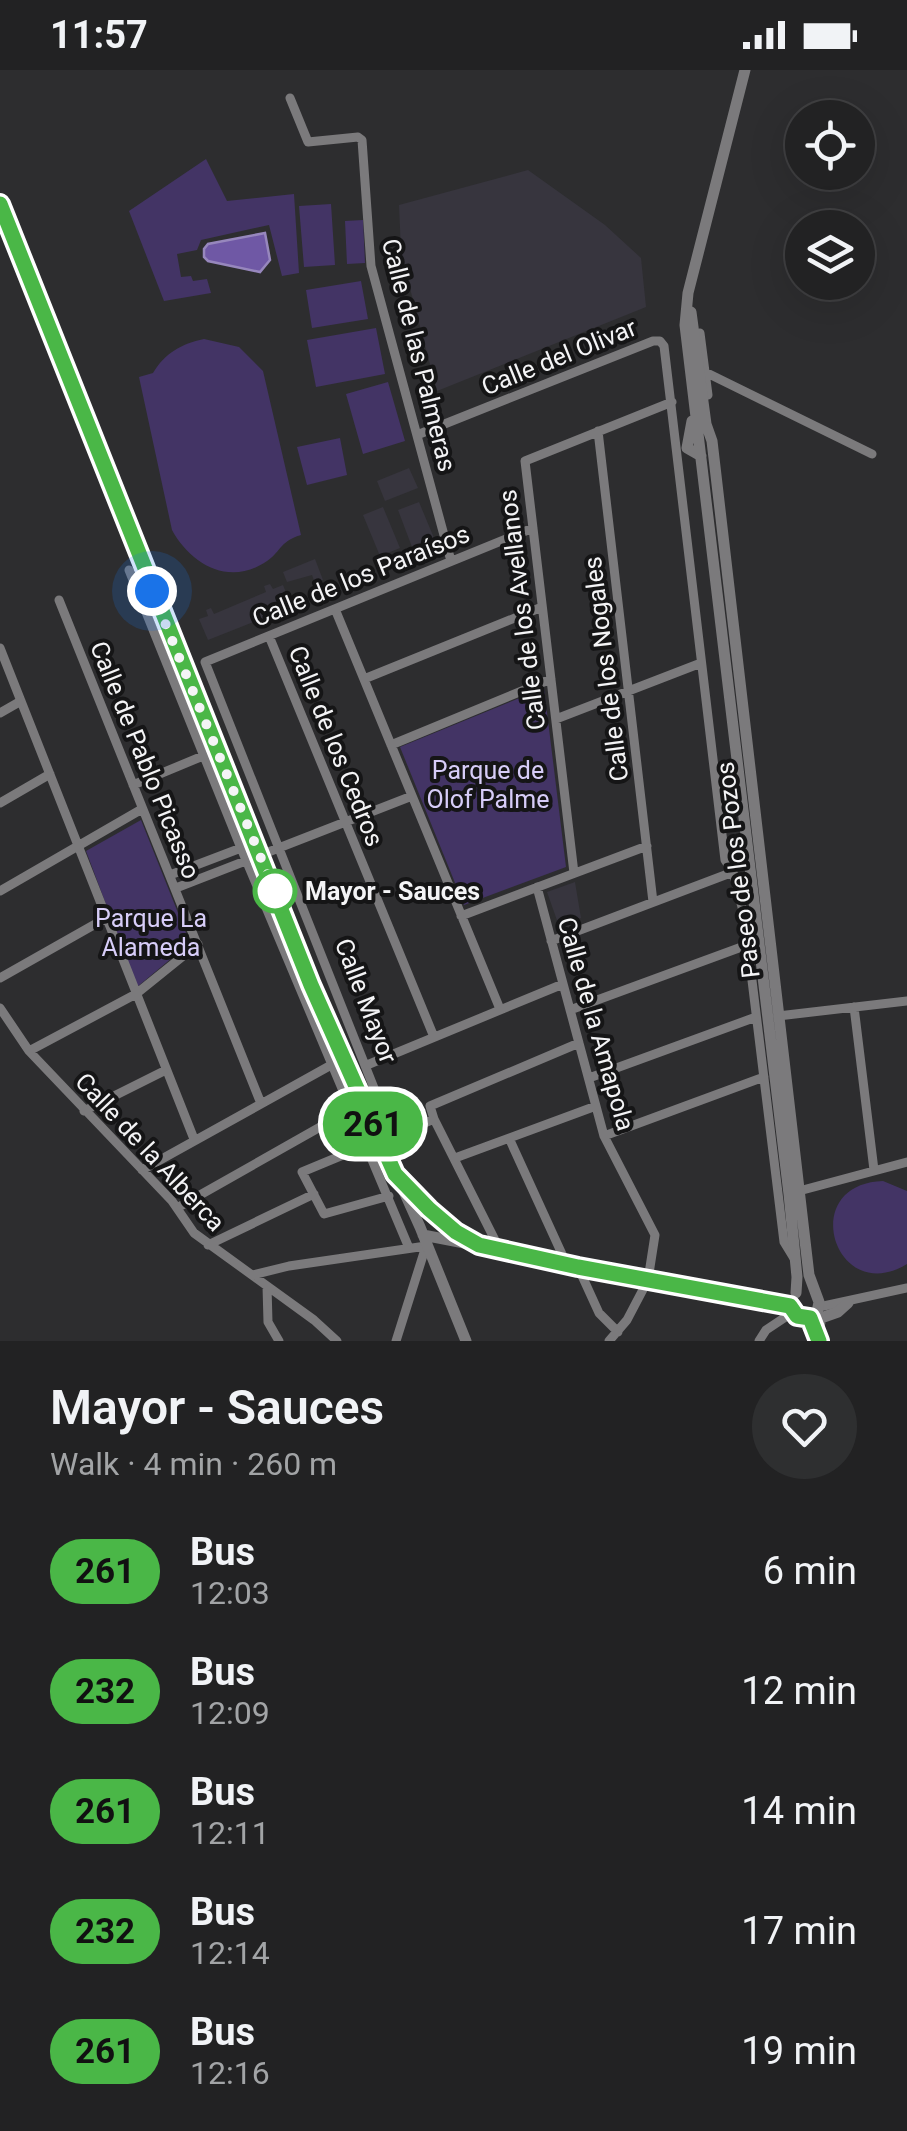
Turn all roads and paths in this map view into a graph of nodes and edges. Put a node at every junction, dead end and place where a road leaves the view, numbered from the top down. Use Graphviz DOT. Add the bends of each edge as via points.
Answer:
graph roads {
  1 [pos="745,70"];
  2 [pos="290,98"];
  3 [pos="0,204"];
  4 [pos="691,282"];
  5 [pos="700,333"];
  6 [pos="660,341"];
  7 [pos="705,372"];
  8 [pos="672,402"];
  9 [pos="598,431"];
  10 [pos="417,435"];
  11 [pos="698,437"];
  12 [pos="872,454"];
  13 [pos="701,456"];
  14 [pos="533,528"];
  15 [pos="451,561"];
  16 [pos="129,570"];
  17 [pos="60,600"];
  18 [pos="542,607"];
  19 [pos="335,609"];
  20 [pos="270,636"];
  21 [pos="0,648"];
  22 [pos="204,662"];
  23 [pos="701,664"];
  24 [pos="364,680"];
  25 [pos="550,680"];
  26 [pos="629,691"];
  27 [pos="21,701"];
  28 [pos="0,713"];
  29 [pos="556,719"];
  30 [pos="391,745"];
  31 [pos="203,756"];
  32 [pos="50,774"];
  33 [pos="133,785"];
  34 [pos="412,796"];
  35 [pos="0,803"];
  36 [pos="142,809"];
  37 [pos="346,822"];
  38 [pos="78,846"];
  39 [pos="647,846"];
  40 [pos="280,847"];
  41 [pos="241,848"];
  42 [pos="260,855"];
  43 [pos="246,861"];
  44 [pos="733,872"];
  45 [pos="574,873"];
  46 [pos="170,874"];
  47 [pos="176,888"];
  48 [pos="537,888"];
  49 [pos="0,891"];
  50 [pos="653,902"];
  51 [pos="461,916"];
  52 [pos="106,918"];
  53 [pos="552,940"];
  54 [pos="198,944"];
  55 [pos="747,944"];
  56 [pos="0,978"];
  57 [pos="563,984"];
  58 [pos="136,994"];
  59 [pos="907,1002"];
  60 [pos="0,1008"];
  61 [pos="854,1008"];
  62 [pos="500,1009"];
  63 [pos="570,1010"];
  64 [pos="756,1016"];
  65 [pos="778,1016"];
  66 [pos="434,1038"];
  67 [pos="579,1043"];
  68 [pos="29,1051"];
  69 [pos="333,1064"];
  70 [pos="367,1065"];
  71 [pos="166,1070"];
  72 [pos="764,1077"];
  73 [pos="589,1078"];
  74 [pos="260,1102"];
  75 [pos="596,1106"];
  76 [pos="352,1109"];
  77 [pos="84,1112"];
  78 [pos="434,1118"];
  79 [pos="604,1136"];
  80 [pos="509,1138"];
  81 [pos="194,1139"];
  82 [pos="367,1145"];
  83 [pos="455,1158"];
  84 [pos="907,1162"];
  85 [pos="142,1170"];
  86 [pos="874,1170"];
  87 [pos="395,1174"];
  88 [pos="800,1191"];
  89 [pos="314,1194"];
  90 [pos="388,1196"];
  91 [pos="177,1208"];
  92 [pos="417,1221"];
  93 [pos="456,1232"];
  94 [pos="464,1244"];
  95 [pos="208,1245"];
  96 [pos="479,1245"];
  97 [pos="427,1246"];
  98 [pos="409,1248"];
  99 [pos="500,1250"];
  100 [pos="796,1260"];
  101 [pos="572,1266"];
  102 [pos="252,1274"];
  103 [pos="648,1280"];
  104 [pos="267,1286"];
  105 [pos="907,1288"];
  106 [pos="814,1292"];
  107 [pos="848,1303"];
  108 [pos="793,1304"];
  109 [pos="819,1307"];
  110 [pos="810,1318"];
  111 [pos="618,1332"];
  112 [pos="818,1338"];
  113 [pos="279,1341"];
  114 [pos="337,1341"];
  115 [pos="396,1341"];
  116 [pos="466,1341"];
  117 [pos="609,1341"];
  118 [pos="760,1341"];
  1 -- 4 [label="street"];
  2 -- 10 [label="street, Calle de las Palmeras" via="308,142 362,140 371,266"];
  3 -- 42 [label="street, Calle Mayor"];
  4 -- 11 [label="street, Paseo de los Pozos"];
  4 -- 11 [label="street, Paseo de los Pozos" via="685,314"];
  5 -- 7 [label="street, Paseo de los Pozos"];
  6 -- 8 [label="street, Paseo de los Pozos"];
  6 -- 10 [label="street, Calle del Olivar"];
  7 -- 11 [label="street, Paseo de los Pozos"];
  7 -- 12 [label="street"];
  8 -- 9 [label="street"];
  8 -- 11 [label="street, Paseo de los Pozos"];
  9 -- 14 [label="street, Calle de los Avellanos" via="524,461"];
  9 -- 26 [label="street, Calle de los Nogales"];
  10 -- 15 [label="street, Calle de las Palmeras"];
  11 -- 13 [label="street" via="710,449"];
  11 -- 13 [label="street" via="690,452"];
  11 -- 23 [label="street, Paseo de los Pozos"];
  11 -- 65 [label="street, Paseo de los Pozos"];
  13 -- 100 [label="street, Paseo de los Pozos"];
  14 -- 15 [label="street, Calle de los Paraísos"];
  14 -- 18 [label="street, Calle de los Avellanos"];
  15 -- 19 [label="street, Calle de los Paraísos"];
  16 -- 31 [label="street"];
  17 -- 33 [label="street, Calle de Pablo Picasso"];
  18 -- 24 [label="street"];
  18 -- 25 [label="street, Calle de los Avellanos"];
  19 -- 20 [label="street, Calle de los Paraísos"];
  19 -- 24 [label="street"];
  20 -- 22 [label="street, Calle de los Paraísos"];
  20 -- 37 [label="street, Calle de los Cedros"];
  21 -- 27 [label="street"];
  22 -- 40 [label="street, Calle Mayor"];
  23 -- 26 [label="street"];
  23 -- 44 [label="street, Paseo de los Pozos" via="725,860"];
  24 -- 30 [label="street"];
  25 -- 29 [label="street, Calle de los Avellanos"];
  25 -- 30 [label="street"];
  26 -- 29 [label="street"];
  26 -- 39 [label="street, Calle de los Nogales"];
  27 -- 28 [label="street"];
  27 -- 32 [label="street"];
  29 -- 45 [label="street, Calle de los Avellanos"];
  30 -- 34 [label="street"];
  31 -- 33 [label="street"];
  31 -- 41 [label="street"];
  32 -- 35 [label="street"];
  32 -- 38 [label="street"];
  33 -- 36 [label="street, Calle de Pablo Picasso"];
  34 -- 37 [label="street"];
  34 -- 51 [label="street"];
  36 -- 38 [label="street"];
  36 -- 46 [label="street, Calle de Pablo Picasso"];
  37 -- 40 [label="street"];
  37 -- 66 [label="street, Calle de los Cedros"];
  38 -- 49 [label="street"];
  38 -- 52 [label="street"];
  39 -- 45 [label="street"];
  39 -- 50 [label="street, Calle de los Nogales"];
  40 -- 42 [label="street"];
  40 -- 70 [label="street, Calle Mayor"];
  41 -- 43 [label="street"];
  41 -- 46 [label="street"];
  42 -- 43 [label="street"];
  42 -- 87 [label="street, Calle Mayor"];
  43 -- 47 [label="street"];
  43 -- 69 [label="street"];
  44 -- 50 [label="street"];
  44 -- 55 [label="street, Paseo de los Pozos"];
  45 -- 48 [label="street"];
  46 -- 47 [label="street, Calle de Pablo Picasso"];
  47 -- 54 [label="street, Calle de Pablo Picasso"];
  48 -- 51 [label="street"];
  48 -- 53 [label="street, Calle de la Amapola"];
  50 -- 53 [label="street"];
  51 -- 62 [label="street"];
  52 -- 56 [label="street"];
  52 -- 58 [label="street"];
  53 -- 57 [label="street, Calle de la Amapola"];
  54 -- 58 [label="street"];
  54 -- 74 [label="street, Calle de Pablo Picasso"];
  55 -- 63 [label="street"];
  55 -- 64 [label="street, Paseo de los Pozos"];
  57 -- 62 [label="street"];
  57 -- 63 [label="street, Calle de la Amapola"];
  58 -- 68 [label="street"];
  58 -- 71 [label="street"];
  59 -- 61 [label="street"];
  60 -- 68 [label="street, Calle de la Alberca"];
  61 -- 65 [label="street"];
  61 -- 86 [label="street"];
  62 -- 66 [label="street"];
  63 -- 67 [label="street, Calle de la Amapola"];
  64 -- 72 [label="street, Paseo de los Pozos"];
  64 -- 73 [label="street"];
  65 -- 88 [label="street, Paseo de los Pozos"];
  66 -- 70 [label="street"];
  67 -- 73 [label="street, Calle de la Amapola"];
  67 -- 78 [label="street" via="430,1106"];
  68 -- 77 [label="street, Calle de la Alberca"];
  69 -- 74 [label="street"];
  69 -- 76 [label="street"];
  70 -- 78 [label="street, Calle Mayor" via="392,1136"];
  71 -- 77 [label="street"];
  71 -- 81 [label="street"];
  72 -- 79 [label="street"];
  72 -- 100 [label="street, Paseo de los Pozos" via="784,1242"];
  73 -- 75 [label="street, Calle de la Amapola"];
  74 -- 81 [label="street"];
  75 -- 79 [label="street, Calle de la Amapola"];
  75 -- 80 [label="street"];
  76 -- 82 [label="street"];
  76 -- 91 [label="street"];
  77 -- 85 [label="street, Calle de la Alberca"];
  78 -- 83 [label="street"];
  79 -- 103 [label="street, Calle de la Amapola" via="655,1235"];
  80 -- 83 [label="street"];
  80 -- 101 [label="street"];
  81 -- 85 [label="street"];
  82 -- 89 [label="street" via="302,1172"];
  82 -- 90 [label="street"];
  83 -- 99 [label="street"];
  84 -- 86 [label="street"];
  85 -- 91 [label="street, Calle de la Alberca"];
  86 -- 88 [label="street"];
  87 -- 92 [label="street, Calle Mayor"];
  87 -- 93 [label="street"];
  88 -- 106 [label="street, Paseo de los Pozos"];
  89 -- 90 [label="street" via="324,1214"];
  89 -- 95 [label="street"];
  90 -- 98 [label="street"];
  91 -- 95 [label="street, Calle de la Alberca"];
  92 -- 93 [label="street"];
  92 -- 97 [label="street, Calle Mayor"];
  93 -- 96 [label="street"];
  94 -- 96 [label="street"];
  94 -- 97 [label="street"];
  94 -- 97 [label="street"];
  95 -- 102 [label="street, Calle de la Alberca"];
  96 -- 99 [label="street"];
  97 -- 98 [label="street"];
  97 -- 115 [label="street"];
  97 -- 116 [label="street, Calle Mayor"];
  98 -- 102 [label="street"];
  99 -- 101 [label="street"];
  100 -- 108 [label="street, Paseo de los Pozos"];
  101 -- 103 [label="street"];
  101 -- 111 [label="street" via="599,1314"];
  102 -- 104 [label="street, Calle de la Alberca"];
  103 -- 108 [label="street"];
  103 -- 111 [label="street"];
  104 -- 113 [label="street" via="268,1322"];
  104 -- 114 [label="street, Calle de la Alberca"];
  105 -- 107 [label="street"];
  106 -- 108 [label="street" via="801,1290"];
  106 -- 109 [label="street"];
  107 -- 109 [label="street"];
  107 -- 112 [label="street" via="822,1318"];
  108 -- 110 [label="street" via="803,1319"];
  108 -- 118 [label="street"];
  109 -- 110 [label="street"];
  110 -- 112 [label="street"];
  111 -- 117 [label="street"];
}
